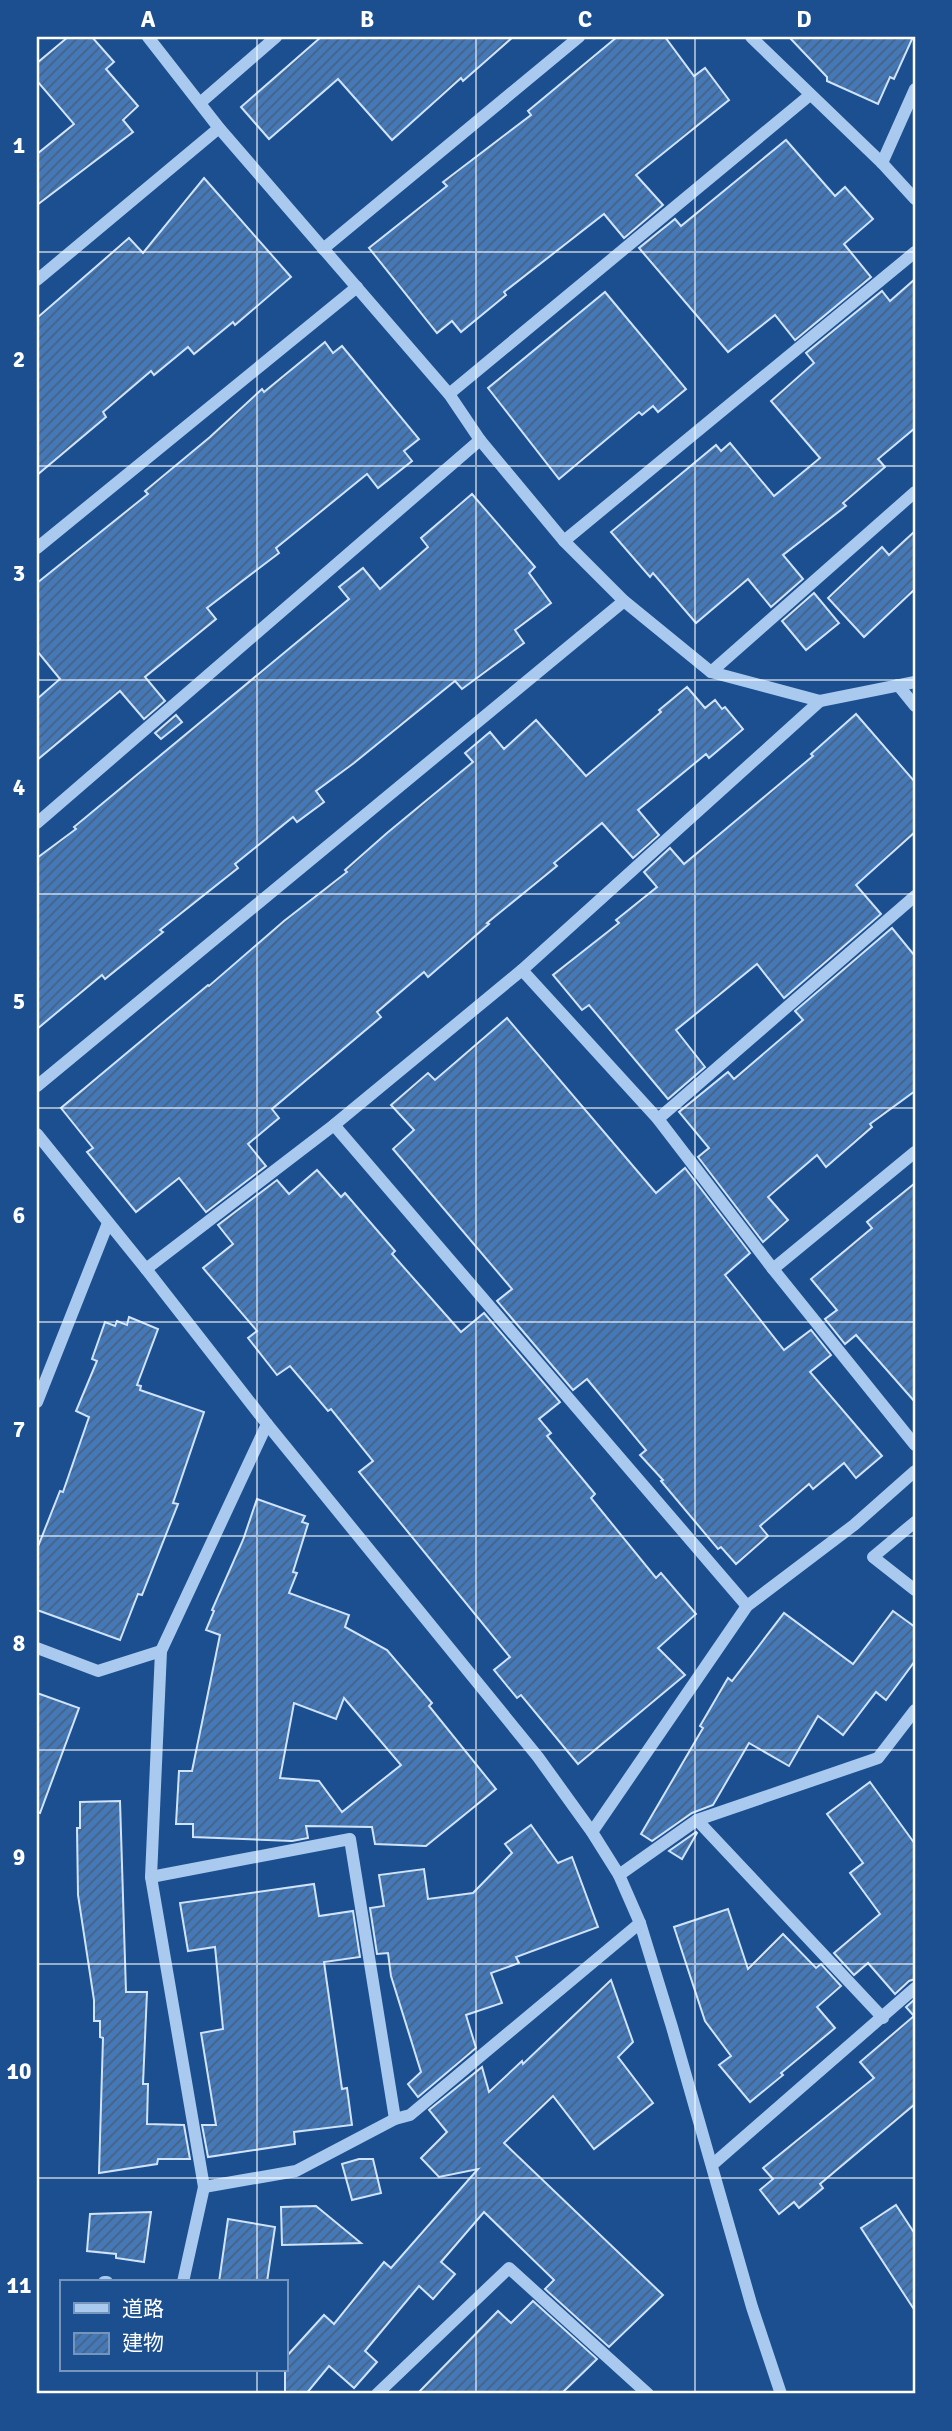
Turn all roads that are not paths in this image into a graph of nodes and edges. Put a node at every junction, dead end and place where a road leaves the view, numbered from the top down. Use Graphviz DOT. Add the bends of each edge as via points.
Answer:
graph roads {
  1 [pos="148,37"];
  2 [pos="276,37"];
  3 [pos="579,37"];
  4 [pos="751,37"];
  5 [pos="915,89"];
  6 [pos="810,95"];
  7 [pos="200,103"];
  8 [pos="219,128"];
  9 [pos="882,163"];
  10 [pos="915,199"];
  11 [pos="323,249"];
  12 [pos="915,252"];
  13 [pos="37,280"];
  14 [pos="356,287"];
  15 [pos="449,394"];
  16 [pos="480,440"];
  17 [pos="915,492"];
  18 [pos="564,541"];
  19 [pos="37,548"];
  20 [pos="624,601"];
  21 [pos="711,672"];
  22 [pos="915,682"];
  23 [pos="898,685"];
  24 [pos="820,701"];
  25 [pos="915,706"];
  26 [pos="37,823"];
  27 [pos="915,896"];
  28 [pos="522,970"];
  29 [pos="37,1086"];
  30 [pos="658,1119"];
  31 [pos="334,1125"];
  32 [pos="37,1134"];
  33 [pos="915,1152"];
  34 [pos="108,1223"];
  35 [pos="146,1269"];
  36 [pos="773,1269"];
  37 [pos="37,1402"];
  38 [pos="267,1424"];
  39 [pos="915,1445"];
  40 [pos="915,1471"];
  41 [pos="915,1522"];
  42 [pos="915,1590"];
  43 [pos="747,1606"];
  44 [pos="37,1648"];
  45 [pos="161,1651"];
  46 [pos="915,1710"];
  47 [pos="697,1821"];
  48 [pos="592,1832"];
  49 [pos="619,1875"];
  50 [pos="151,1877"];
  51 [pos="640,1923"];
  52 [pos="915,1988"];
  53 [pos="883,2018"];
  54 [pos="395,2119"];
  55 [pos="712,2165"];
  56 [pos="204,2187"];
  57 [pos="183,2280"];
  58 [pos="377,2394"];
  59 [pos="648,2394"];
  60 [pos="781,2394"];
  1 -- 7 [label="street"];
  2 -- 7 [label="street"];
  3 -- 11 [label="street"];
  4 -- 6 [label="street"];
  5 -- 9 [label="street"];
  6 -- 9 [label="street"];
  6 -- 15 [label="street"];
  7 -- 8 [label="street"];
  8 -- 11 [label="street"];
  8 -- 13 [label="street"];
  9 -- 10 [label="street"];
  11 -- 14 [label="street"];
  12 -- 18 [label="street"];
  14 -- 15 [label="street"];
  14 -- 19 [label="street"];
  15 -- 16 [label="street"];
  16 -- 18 [label="street"];
  16 -- 26 [label="street"];
  17 -- 21 [label="street"];
  18 -- 20 [label="street"];
  20 -- 21 [label="street"];
  20 -- 29 [label="street"];
  21 -- 24 [label="street"];
  22 -- 23 [label="street"];
  23 -- 24 [label="street"];
  23 -- 25 [label="street"];
  24 -- 28 [label="street"];
  27 -- 30 [label="street"];
  28 -- 30 [label="street"];
  28 -- 31 [label="street"];
  30 -- 36 [label="street"];
  31 -- 35 [label="street"];
  31 -- 43 [label="street"];
  32 -- 34 [label="street"];
  33 -- 36 [label="street"];
  34 -- 35 [label="street"];
  34 -- 37 [label="street"];
  35 -- 38 [label="street"];
  36 -- 39 [label="street"];
  38 -- 45 [label="street"];
  38 -- 48 [label="street" via="538,1757"];
  40 -- 43 [label="street" via="854,1525"];
  41 -- 42 [label="street" via="873,1557"];
  43 -- 48 [label="street"];
  44 -- 45 [label="street" via="97,1671"];
  45 -- 50 [label="street"];
  46 -- 47 [label="street" via="878,1758"];
  47 -- 49 [label="street"];
  47 -- 53 [label="street"];
  48 -- 49 [label="street"];
  49 -- 51 [label="street"];
  50 -- 54 [label="street" via="350,1839"];
  50 -- 56 [label="street"];
  51 -- 54 [label="street" via="410,2115"];
  51 -- 55 [label="street"];
  52 -- 53 [label="street"];
  53 -- 55 [label="street"];
  54 -- 56 [label="street" via="296,2171"];
  55 -- 60 [label="street"];
  56 -- 57 [label="street"];
  58 -- 59 [label="street" via="509,2267"];
}
